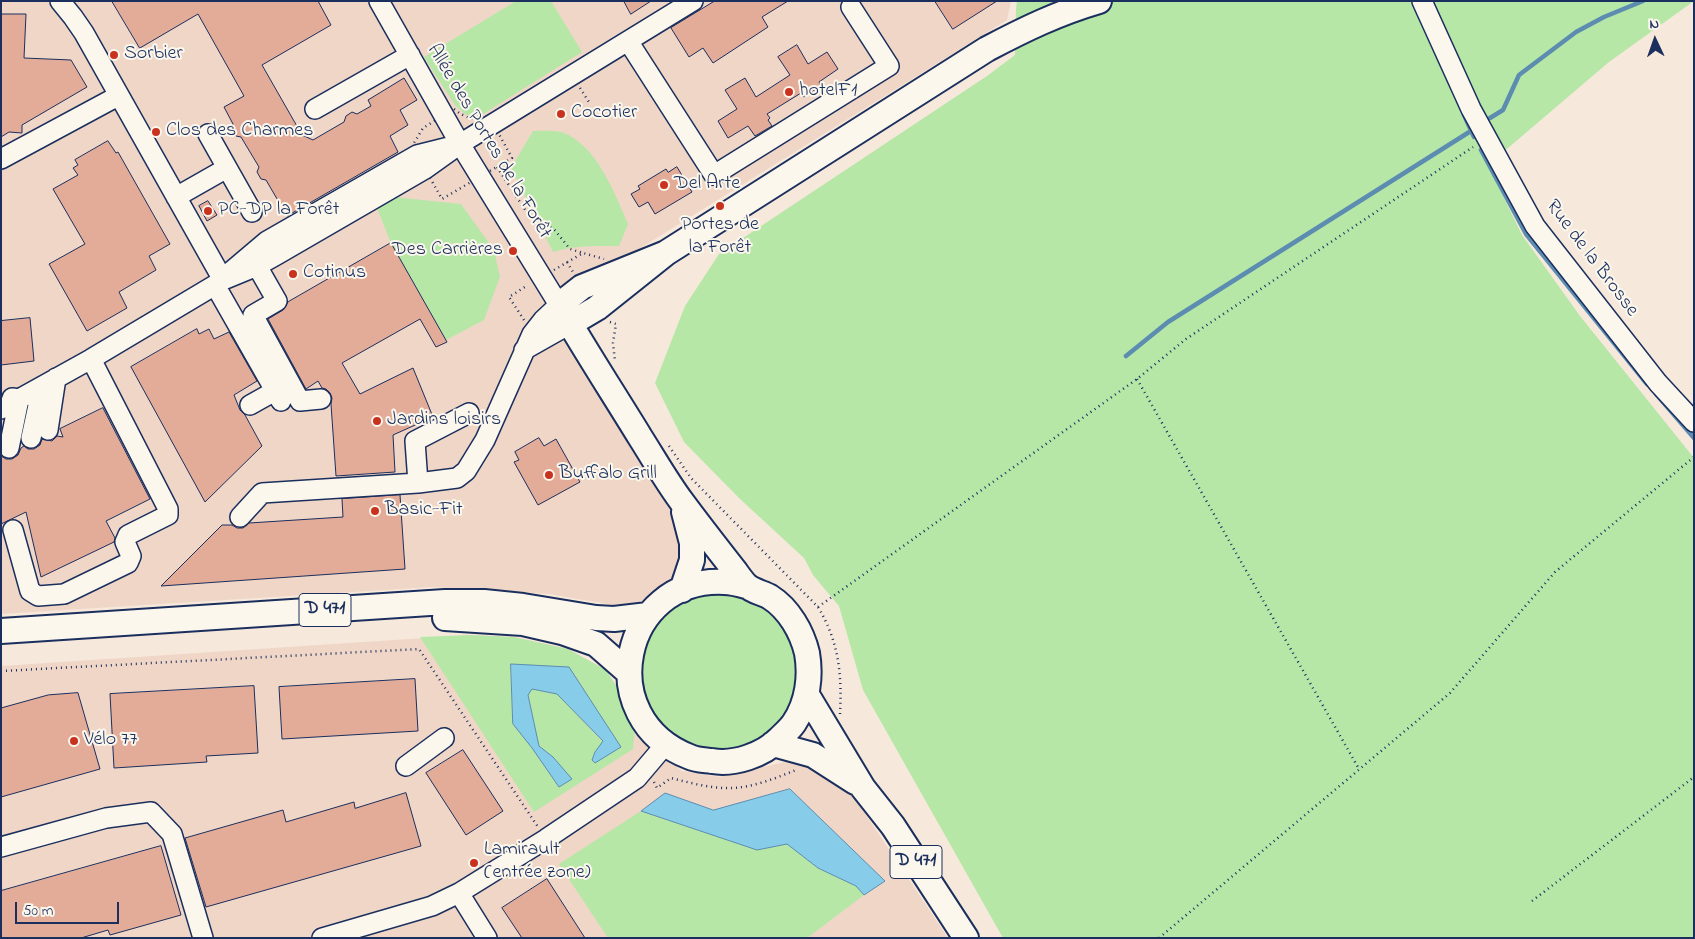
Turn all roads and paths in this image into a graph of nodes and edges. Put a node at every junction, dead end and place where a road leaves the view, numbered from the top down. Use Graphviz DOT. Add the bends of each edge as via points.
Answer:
graph roads {
  1 [pos="60,1"];
  2 [pos="379,1"];
  3 [pos="693,1"];
  4 [pos="1099,1"];
  5 [pos="1422,1"];
  6 [pos="850,7"];
  7 [pos="628,41"];
  8 [pos="410,55"];
  9 [pos="118,96"];
  10 [pos="314,109"];
  11 [pos="208,134"];
  12 [pos="1487,137"];
  13 [pos="460,144"];
  14 [pos="1,159"];
  15 [pos="497,167"];
  16 [pos="227,168"];
  17 [pos="176,197"];
  18 [pos="252,212"];
  19 [pos="583,253"];
  20 [pos="666,253"];
  21 [pos="257,266"];
  22 [pos="219,282"];
  23 [pos="597,308"];
  24 [pos="564,315"];
  25 [pos="589,356"];
  26 [pos="91,359"];
  27 [pos="1137,379"];
  28 [pos="49,382"];
  29 [pos="10,397"];
  30 [pos="321,399"];
  31 [pos="250,405"];
  32 [pos="1,409"];
  33 [pos="469,413"];
  34 [pos="1694,422"];
  35 [pos="39,434"];
  36 [pos="9,448"];
  37 [pos="1694,457"];
  38 [pos="418,483"];
  39 [pos="681,501"];
  40 [pos="240,517"];
  41 [pos="13,530"];
  42 [pos="746,586"];
  43 [pos="682,590"];
  44 [pos="818,607"];
  45 [pos="648,615"];
  46 [pos="1,631"];
  47 [pos="1,644"];
  48 [pos="1,671"];
  49 [pos="628,672"];
  50 [pos="807,695"];
  51 [pos="444,738"];
  52 [pos="774,744"];
  53 [pos="666,745"];
  54 [pos="406,766"];
  55 [pos="1360,769"];
  56 [pos="1694,777"];
  57 [pos="863,788"];
  58 [pos="546,839"];
  59 [pos="1,847"];
  60 [pos="458,893"];
  61 [pos="1532,901"];
  62 [pos="362,932"];
  63 [pos="203,938"];
  64 [pos="322,938"];
  65 [pos="487,938"];
  66 [pos="966,938"];
  67 [pos="1159,938"];
  1 -- 9 [label="street" via="84,33"];
  2 -- 8 [label="street, Allée des Portes de la Forêt"];
  3 -- 7 [label="street"];
  4 -- 20 [label="main road" via="1029,26 987,49"];
  5 -- 12 [label="street, Rue de la Brosse"];
  6 -- 7 [label="street" via="888,66 714,175"];
  7 -- 13 [label="street"];
  8 -- 10 [label="street"];
  8 -- 13 [label="street, Allée des Portes de la Forêt"];
  9 -- 14 [label="street"];
  9 -- 17 [label="street"];
  11 -- 16 [label="street"];
  12 -- 27 [label="path" via="1186,338"];
  12 -- 34 [label="street, Rue de la Brosse" via="1535,226 1658,383"];
  13 -- 21 [label="street" via="425,169"];
  13 -- 22 [label="street" via="417,155 267,242"];
  13 -- 24 [label="street, Allée des Portes de la Forêt"];
  15 -- 19 [label="path" via="535,225 553,228 570,249"];
  16 -- 17 [label="street"];
  16 -- 18 [label="street"];
  17 -- 22 [label="street"];
  20 -- 23 [label="main road"];
  20 -- 24 [label="main road" via="582,287"];
  21 -- 22 [label="street"];
  21 -- 30 [label="street" via="277,301 253,315 300,401"];
  22 -- 26 [label="street"];
  22 -- 31 [label="street" via="278,396"];
  23 -- 24 [label="main road"];
  23 -- 25 [label="main road"];
  24 -- 25 [label="main road"];
  24 -- 38 [label="street" via="524,350 485,440 466,471 457,478"];
  25 -- 39 [label="main road"];
  26 -- 28 [label="street"];
  26 -- 41 [label="street" via="168,508 168,516 128,536 125,542 131,556 128,563 64,594 38,596 30,591"];
  27 -- 44 [label="path"];
  27 -- 55 [label="path"];
  28 -- 29 [label="street"];
  28 -- 35 [label="street"];
  29 -- 32 [label="street"];
  29 -- 36 [label="street"];
  33 -- 38 [label="street" via="415,441"];
  37 -- 55 [label="path" via="1555,572 1450,693"];
  38 -- 40 [label="street" via="262,493"];
  39 -- 42 [label="main road"];
  39 -- 43 [label="main road" via="692,543 692,560"];
  42 -- 43 [label="main road" via="710,582"];
  42 -- 50 [label="main road" via="771,598 796,625 804,641 810,668"];
  43 -- 45 [label="main road" via="663,600"];
  45 -- 46 [label="main road, D 471" via="596,618 523,606 445,602"];
  45 -- 49 [label="main road" via="633,642"];
  47 -- 49 [label="main road, D 471" via="381,619 454,618 523,624 562,632 596,644"];
  48 -- 58 [label="path" via="419,649"];
  49 -- 53 [label="main road" via="632,697 642,721"];
  50 -- 52 [label="main road" via="794,723"];
  50 -- 57 [label="main road, D 471"];
  51 -- 54 [label="street"];
  52 -- 53 [label="main road" via="748,758 720,762 691,758"];
  52 -- 57 [label="main road, D 471" via="813,755"];
  53 -- 58 [label="street" via="637,778"];
  55 -- 67 [label="path"];
  56 -- 61 [label="path"];
  57 -- 66 [label="main road, D 471" via="893,826"];
  58 -- 60 [label="street"];
  59 -- 63 [label="street" via="106,818 151,812 172,834"];
  60 -- 62 [label="street"];
  60 -- 65 [label="street"];
  62 -- 64 [label="street"];
}
